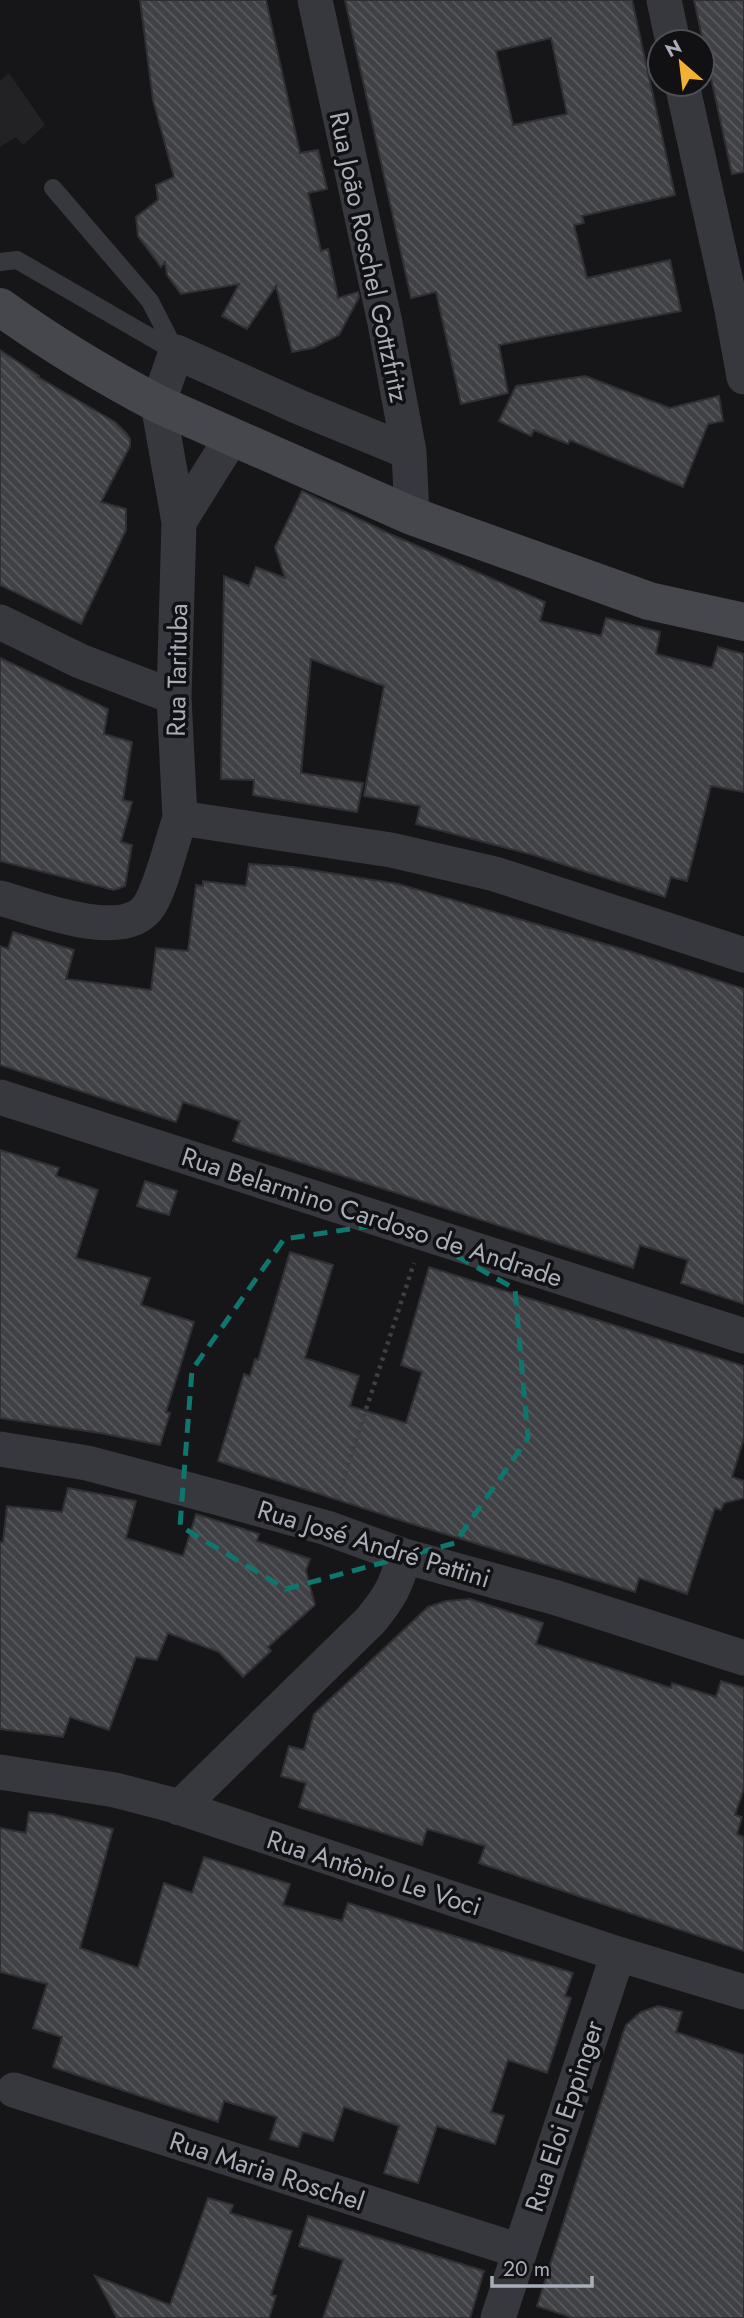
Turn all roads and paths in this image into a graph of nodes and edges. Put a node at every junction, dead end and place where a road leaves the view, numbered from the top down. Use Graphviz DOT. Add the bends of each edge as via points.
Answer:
graph roads {
  1 [pos="315,0"];
  2 [pos="664,0"];
  3 [pos="670,28"];
  4 [pos="685,98"];
  5 [pos="53,188"];
  6 [pos="0,262"];
  7 [pos="0,307"];
  8 [pos="176,352"];
  9 [pos="744,377"];
  10 [pos="158,404"];
  11 [pos="232,437"];
  12 [pos="409,452"];
  13 [pos="412,516"];
  14 [pos="179,522"];
  15 [pos="0,622"];
  16 [pos="744,622"];
  17 [pos="174,696"];
  18 [pos="180,818"];
  19 [pos="0,898"];
  20 [pos="744,955"];
  21 [pos="0,1097"];
  22 [pos="424,1235"];
  23 [pos="744,1336"];
  24 [pos="0,1449"];
  25 [pos="327,1528"];
  26 [pos="404,1556"];
  27 [pos="744,1658"];
  28 [pos="0,1772"];
  29 [pos="179,1808"];
  30 [pos="618,1954"];
  31 [pos="744,1992"];
  32 [pos="14,2090"];
  33 [pos="520,2251"];
  34 [pos="498,2318"];
  1 -- 12 [label="street, Rua João Roschel Gottzfritz"];
  2 -- 3 [label="street"];
  4 -- 9 [label="street"];
  5 -- 8 [label="lane" via="150,301"];
  6 -- 8 [label="lane" via="17,260"];
  7 -- 10 [label="street"];
  8 -- 10 [label="street"];
  8 -- 12 [label="street"];
  10 -- 11 [label="street"];
  10 -- 14 [label="street, Rua Tarituba"];
  11 -- 13 [label="street"];
  11 -- 14 [label="street"];
  12 -- 13 [label="street, Rua João Roschel Gottzfritz"];
  13 -- 16 [label="street" via="649,601"];
  14 -- 17 [label="street, Rua Tarituba"];
  15 -- 17 [label="street" via="80,661"];
  17 -- 18 [label="street, Rua Tarituba"];
  18 -- 19 [label="street" via="149,907 132,919 84,921"];
  18 -- 20 [label="street" via="380,848 482,871"];
  21 -- 22 [label="street, Rua Belarmino Cardoso de Andrade"];
  22 -- 23 [label="street, Rua Belarmino Cardoso de Andrade"];
  22 -- 25 [label="path"];
  24 -- 25 [label="street, Rua José André Pattini" via="88,1464"];
  25 -- 26 [label="street, Rua José André Pattini"];
  26 -- 27 [label="street, Rua José André Pattini" via="557,1598"];
  26 -- 29 [label="street" via="396,1585 370,1621"];
  28 -- 29 [label="street, Rua Antônio Le Voci" via="115,1790"];
  29 -- 30 [label="street, Rua Antônio Le Voci"];
  30 -- 31 [label="street, Rua Antônio Le Voci"];
  30 -- 33 [label="street, Rua Eloi Eppinger"];
  32 -- 33 [label="street, Rua Maria Roschel"];
  33 -- 34 [label="street, Rua Eloi Eppinger"];
}
